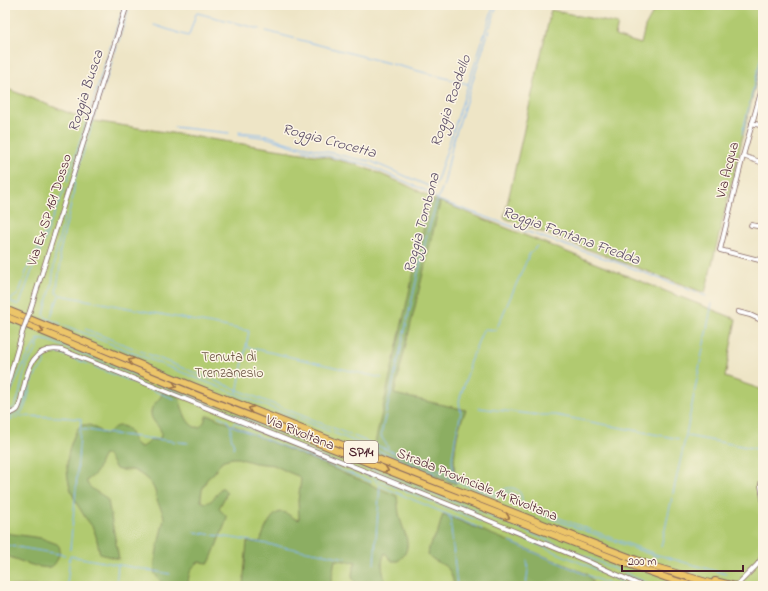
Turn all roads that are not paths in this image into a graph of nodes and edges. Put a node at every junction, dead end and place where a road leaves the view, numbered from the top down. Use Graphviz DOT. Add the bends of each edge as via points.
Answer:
graph roads {
  1 [pos="127,5"];
  2 [pos="763,85"];
  3 [pos="762,94"];
  4 [pos="752,124"];
  5 [pos="763,126"];
  6 [pos="743,156"];
  7 [pos="763,163"];
  8 [pos="763,217"];
  9 [pos="751,225"];
  10 [pos="762,227"];
  11 [pos="763,261"];
  12 [pos="5,309"];
  13 [pos="738,312"];
  14 [pos="5,316"];
  15 [pos="763,321"];
  16 [pos="5,393"];
  17 [pos="5,414"];
  18 [pos="763,472"];
  19 [pos="763,500"];
  20 [pos="571,535"];
  21 [pos="763,556"];
  22 [pos="737,585"];
  23 [pos="642,586"];
  24 [pos="693,586"];
  25 [pos="720,586"];
  1 -- 16 [label="street, Via Ex SP 161 Dosso, bridge"];
  2 -- 3 [label="street, Via Acqua"];
  3 -- 4 [label="street, Via Acqua"];
  4 -- 5 [label="street"];
  4 -- 6 [label="street, Via Acqua"];
  6 -- 7 [label="street"];
  6 -- 11 [label="street, Via Acqua" via="720,250"];
  8 -- 10 [label="street"];
  9 -- 10 [label="street"];
  20 -- 12 [label="highway, Strada Provinciale 14 Rivoltana / SP14, one-way"];
  13 -- 15 [label="street"];
  14 -- 24 [label="highway, Strada Provinciale 14 Rivoltana / SP14, one-way" via="402,476 628,564"];
  17 -- 23 [label="street, Via Rivoltana" via="18,408 32,360 47,350 62,350 587,560"];
  18 -- 19 [label="street"];
  20 -- 22 [label="highway, SP14" via="668,567"];
  20 -- 25 [label="highway, Strada Provinciale 14 Rivoltana / SP14" via="655,567"];
  21 -- 22 [label="street"];
}
